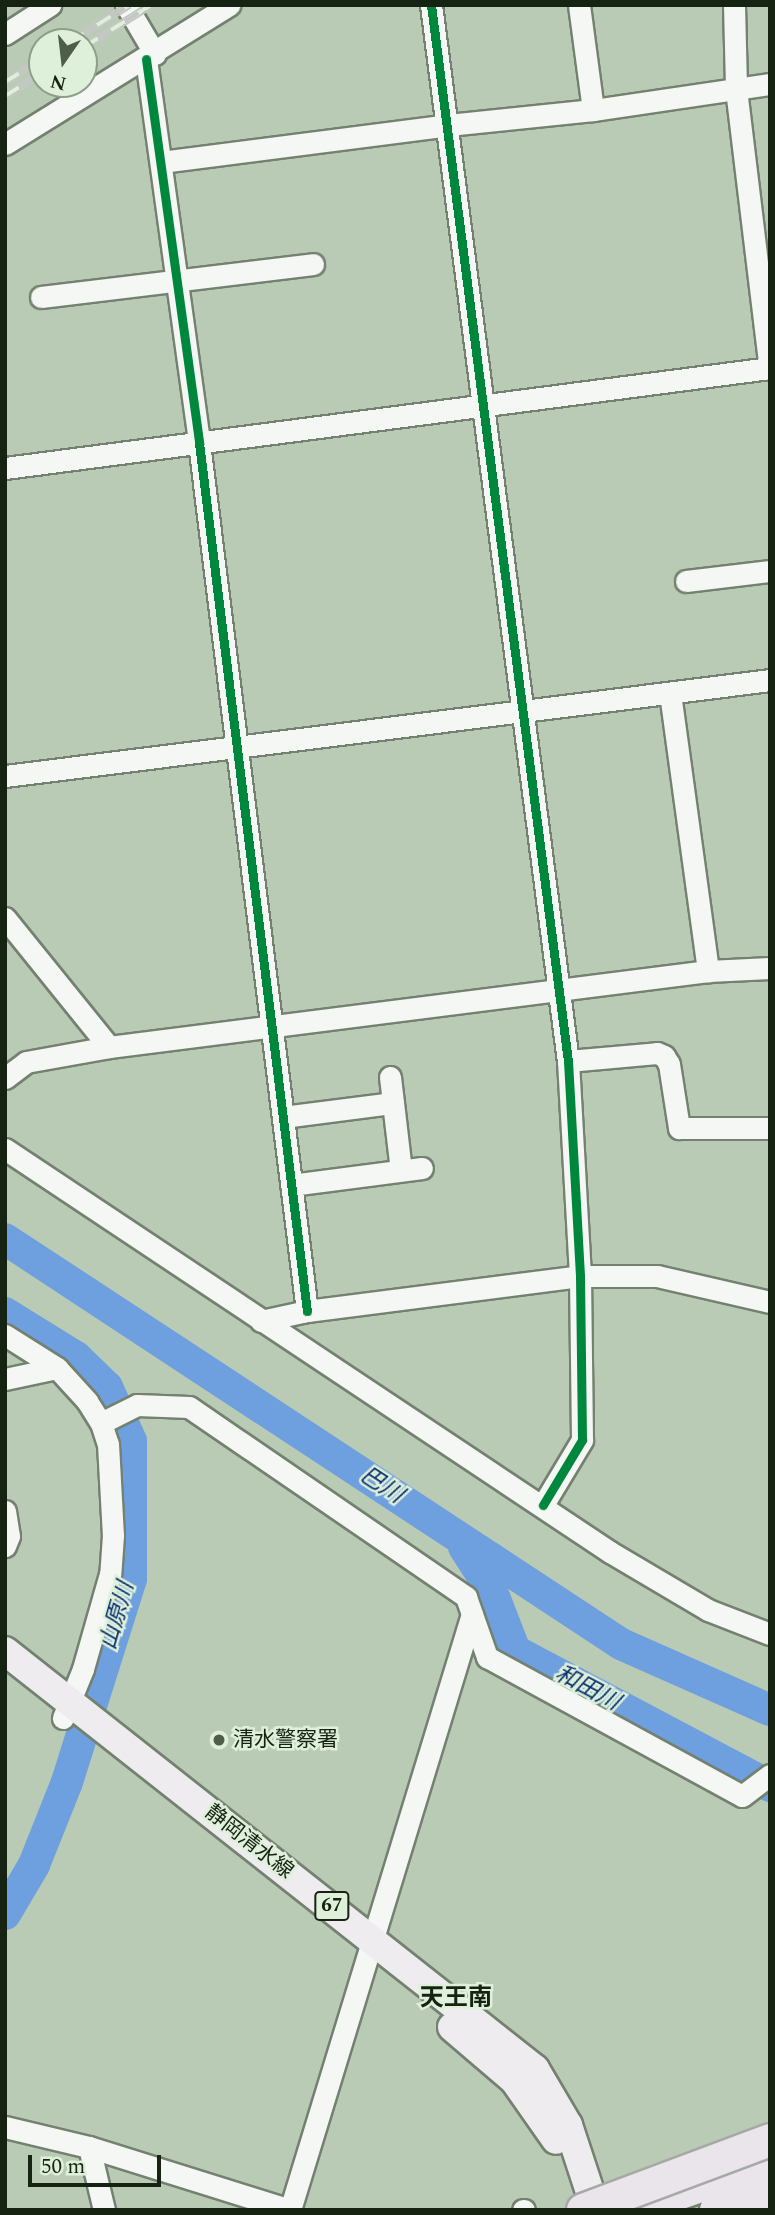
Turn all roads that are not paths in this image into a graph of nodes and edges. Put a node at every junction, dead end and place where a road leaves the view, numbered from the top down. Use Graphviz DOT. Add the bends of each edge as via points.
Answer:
graph roads {
  1 [pos="50,5"];
  2 [pos="126,5"];
  3 [pos="229,5"];
  4 [pos="431,5"];
  5 [pos="579,5"];
  6 [pos="734,5"];
  7 [pos="5,34"];
  8 [pos="151,56"];
  9 [pos="770,84"];
  10 [pos="737,89"];
  11 [pos="593,110"];
  12 [pos="448,125"];
  13 [pos="5,144"];
  14 [pos="161,162"];
  15 [pos="313,264"];
  16 [pos="177,281"];
  17 [pos="41,297"];
  18 [pos="770,368"];
  19 [pos="485,405"];
  20 [pos="199,443"];
  21 [pos="5,468"];
  22 [pos="770,571"];
  23 [pos="686,582"];
  24 [pos="770,680"];
  25 [pos="670,693"];
  26 [pos="522,712"];
  27 [pos="235,747"];
  28 [pos="5,776"];
  29 [pos="5,918"];
  30 [pos="770,968"];
  31 [pos="708,971"];
  32 [pos="559,992"];
  33 [pos="272,1027"];
  34 [pos="109,1047"];
  35 [pos="568,1061"];
  36 [pos="390,1077"];
  37 [pos="5,1078"];
  38 [pos="393,1103"];
  39 [pos="283,1117"];
  40 [pos="770,1128"];
  41 [pos="5,1149"];
  42 [pos="291,1185"];
  43 [pos="580,1276"];
  44 [pos="770,1302"];
  45 [pos="307,1311"];
  46 [pos="261,1321"];
  47 [pos="5,1335"];
  48 [pos="57,1368"];
  49 [pos="5,1379"];
  50 [pos="101,1423"];
  51 [pos="543,1505"];
  52 [pos="5,1511"];
  53 [pos="5,1546"];
  54 [pos="472,1614"];
  55 [pos="770,1634"];
  56 [pos="5,1651"];
  57 [pos="5,1673"];
  58 [pos="67,1710"];
  59 [pos="770,1775"];
  60 [pos="368,1946"];
  61 [pos="5,2127"];
  62 [pos="770,2129"];
  63 [pos="770,2140"];
  64 [pos="89,2147"];
  65 [pos="770,2163"];
  66 [pos="770,2190"];
  67 [pos="770,2202"];
  68 [pos="104,2210"];
  69 [pos="290,2210"];
  70 [pos="576,2210"];
  71 [pos="583,2210"];
  72 [pos="596,2210"];
  73 [pos="622,2210"];
  74 [pos="632,2210"];
  75 [pos="644,2210"];
  76 [pos="716,2210"];
  77 [pos="746,2210"];
  1 -- 7 [label="street"];
  2 -- 8 [label="street"];
  3 -- 8 [label="street"];
  4 -- 12 [label="street"];
  5 -- 11 [label="street"];
  6 -- 10 [label="street"];
  8 -- 13 [label="street"];
  8 -- 14 [label="street"];
  9 -- 10 [label="street"];
  10 -- 11 [label="street"];
  10 -- 18 [label="street"];
  11 -- 12 [label="street"];
  12 -- 14 [label="street"];
  12 -- 19 [label="street"];
  14 -- 16 [label="street"];
  15 -- 16 [label="street"];
  16 -- 17 [label="street"];
  16 -- 20 [label="street"];
  18 -- 19 [label="street"];
  19 -- 20 [label="street"];
  19 -- 26 [label="street"];
  20 -- 21 [label="street"];
  20 -- 27 [label="street"];
  22 -- 23 [label="street"];
  24 -- 25 [label="street"];
  25 -- 26 [label="street"];
  25 -- 31 [label="street"];
  26 -- 27 [label="street"];
  26 -- 32 [label="street"];
  27 -- 28 [label="street"];
  27 -- 33 [label="street"];
  29 -- 34 [label="street"];
  30 -- 31 [label="street"];
  31 -- 32 [label="street"];
  32 -- 33 [label="street"];
  32 -- 35 [label="street"];
  33 -- 34 [label="street"];
  33 -- 39 [label="street"];
  34 -- 37 [label="street" via="26,1062"];
  35 -- 40 [label="street" via="657,1053 669,1064 679,1128"];
  35 -- 43 [label="street"];
  36 -- 38 [label="street"];
  38 -- 39 [label="street"];
  38 -- 42 [label="street" via="412,1169"];
  39 -- 42 [label="street"];
  41 -- 46 [label="street"];
  42 -- 45 [label="street"];
  43 -- 44 [label="street" via="657,1276"];
  43 -- 45 [label="street"];
  43 -- 51 [label="street" via="582,1440"];
  45 -- 46 [label="street"];
  46 -- 51 [label="street"];
  47 -- 48 [label="street"];
  48 -- 49 [label="street"];
  48 -- 50 [label="street"];
  50 -- 54 [label="street" via="137,1405 189,1407 466,1597"];
  50 -- 58 [label="street" via="112,1477 110,1574"];
  51 -- 55 [label="street" via="610,1552 708,1610"];
  52 -- 53 [label="street" via="9,1536"];
  54 -- 59 [label="street" via="487,1657 611,1727 742,1796"];
  54 -- 60 [label="street"];
  56 -- 58 [label="main road, 静岡清水線 / 67"];
  57 -- 58 [label="main road, 静岡清水線 / 67"];
  58 -- 60 [label="main road, 静岡清水線 / 67"];
  60 -- 69 [label="street"];
  60 -- 70 [label="main road, 静岡清水線 / 67" via="514,2080 555,2137"];
  60 -- 72 [label="main road, 静岡清水線 / 67" via="534,2070 568,2126"];
  61 -- 64 [label="street"];
  62 -- 73 [label="street" via="647,2176"];
  63 -- 71 [label="highway, bridge"];
  64 -- 68 [label="street"];
  64 -- 69 [label="street"];
  65 -- 74 [label="highway"];
  65 -- 75 [label="highway"];
  66 -- 76 [label="highway"];
  67 -- 77 [label="highway"];
}
